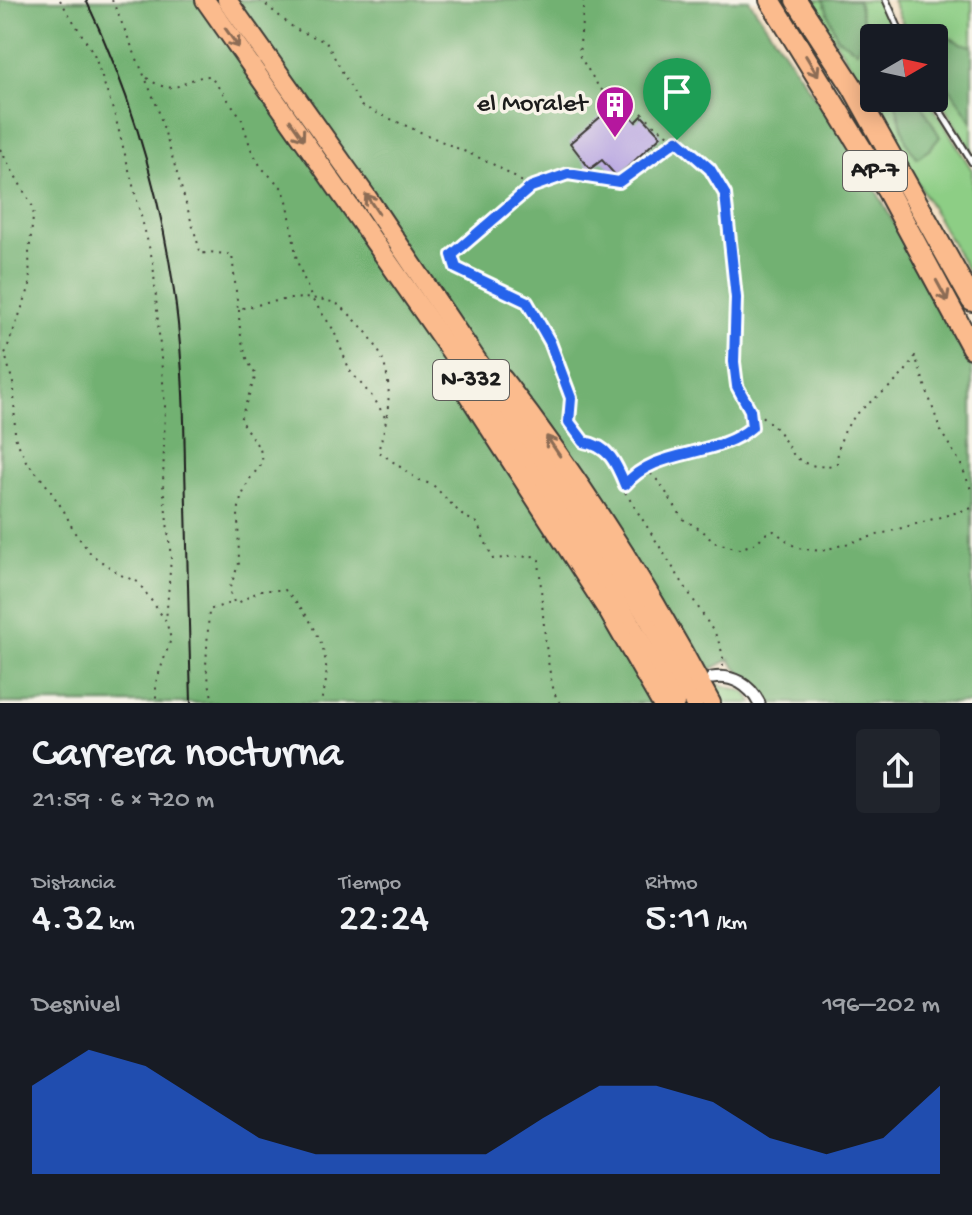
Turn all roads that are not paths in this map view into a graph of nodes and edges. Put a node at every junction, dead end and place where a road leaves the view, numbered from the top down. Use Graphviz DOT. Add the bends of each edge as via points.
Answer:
graph roads {
  1 [pos="770,0"];
  2 [pos="796,0"];
  3 [pos="886,0"];
  4 [pos="215,3"];
  5 [pos="897,24"];
  6 [pos="259,62"];
  7 [pos="941,112"];
  8 [pos="972,162"];
  9 [pos="360,221"];
  10 [pos="402,250"];
  11 [pos="972,301"];
  12 [pos="972,348"];
  13 [pos="718,677"];
  14 [pos="661,703"];
  15 [pos="675,703"];
  16 [pos="694,703"];
  17 [pos="711,703"];
  18 [pos="759,703"];
  1 -- 12 [label="highway, AP-7, one-way" via="888,192"];
  2 -- 11 [label="highway, AP-7" via="852,86"];
  3 -- 5 [label="lane"];
  4 -- 6 [label="highway, N-332"];
  6 -- 9 [label="highway, N-332, one-way"];
  10 -- 6 [label="highway, N-332, one-way" via="367,197"];
  7 -- 8 [label="lane"];
  9 -- 14 [label="highway"];
  9 -- 15 [label="highway, N-332" via="571,528"];
  10 -- 16 [label="highway, N-332" via="598,540"];
  17 -- 10 [label="highway, N-332, one-way" via="669,624 551,442"];
  13 -- 18 [label="street" via="744,683"];
}
